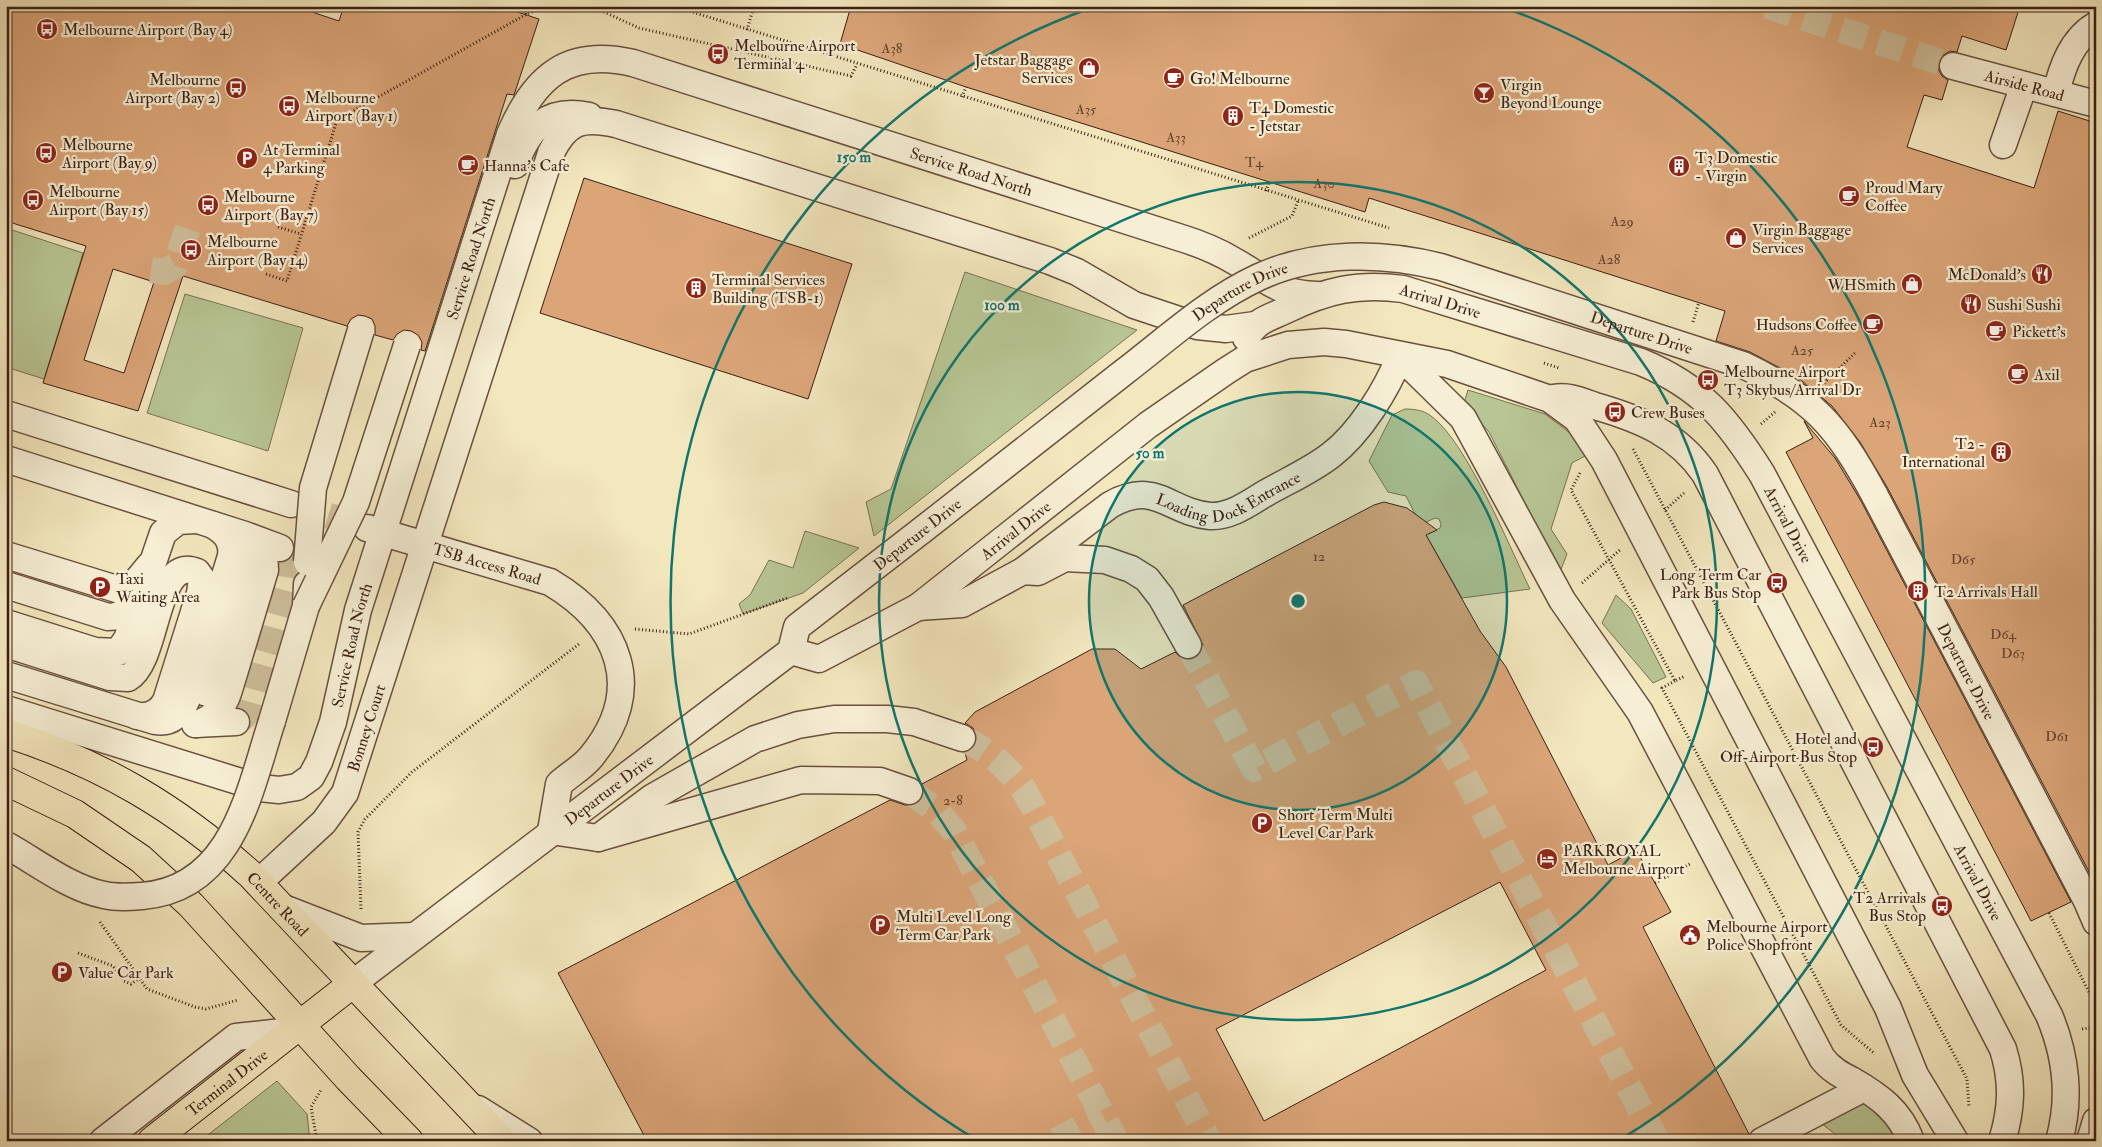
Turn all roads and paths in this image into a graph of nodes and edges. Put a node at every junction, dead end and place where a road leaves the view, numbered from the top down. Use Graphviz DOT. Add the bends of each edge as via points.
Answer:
graph roads {
  1 [pos="528,6"];
  2 [pos="547,6"];
  3 [pos="592,6"];
  4 [pos="673,6"];
  5 [pos="754,6"];
  6 [pos="526,15"];
  7 [pos="2096,25"];
  8 [pos="747,30"];
  9 [pos="857,64"];
  10 [pos="1953,66"];
  11 [pos="2024,85"];
  12 [pos="966,87"];
  13 [pos="2056,93"];
  14 [pos="962,97"];
  15 [pos="2096,104"];
  16 [pos="315,114"];
  17 [pos="337,120"];
  18 [pos="616,124"];
  19 [pos="2003,145"];
  20 [pos="1269,182"];
  21 [pos="1266,191"];
  22 [pos="1298,201"];
  23 [pos="278,227"];
  24 [pos="302,234"];
  25 [pos="266,274"];
  26 [pos="1317,295"];
  27 [pos="1699,302"];
  28 [pos="1255,325"];
  29 [pos="1690,331"];
  30 [pos="369,333"];
  31 [pos="406,344"];
  32 [pos="1855,353"];
  33 [pos="1400,356"];
  34 [pos="1226,371"];
  35 [pos="1550,399"];
  36 [pos="1805,401"];
  37 [pos="421,411"];
  38 [pos="6,414"];
  39 [pos="6,460"];
  40 [pos="1705,474"];
  41 [pos="291,504"];
  42 [pos="221,527"];
  43 [pos="374,530"];
  44 [pos="1640,532"];
  45 [pos="424,544"];
  46 [pos="280,548"];
  47 [pos="6,556"];
  48 [pos="1609,559"];
  49 [pos="153,562"];
  50 [pos="1023,571"];
  51 [pos="6,585"];
  52 [pos="143,591"];
  53 [pos="198,599"];
  54 [pos="1562,600"];
  55 [pos="306,606"];
  56 [pos="918,607"];
  57 [pos="6,623"];
  58 [pos="6,644"];
  59 [pos="1188,645"];
  60 [pos="791,651"];
  61 [pos="6,674"];
  62 [pos="1675,681"];
  63 [pos="1689,685"];
  64 [pos="6,709"];
  65 [pos="137,716"];
  66 [pos="236,722"];
  67 [pos="178,723"];
  68 [pos="6,733"];
  69 [pos="962,738"];
  70 [pos="6,781"];
  71 [pos="909,790"];
  72 [pos="551,831"];
  73 [pos="598,838"];
  74 [pos="6,845"];
  75 [pos="1688,855"];
  76 [pos="258,883"];
  77 [pos="1655,883"];
  78 [pos="281,907"];
  79 [pos="2049,913"];
  80 [pos="2096,922"];
  81 [pos="415,936"];
  82 [pos="78,953"];
  83 [pos="138,979"];
  84 [pos="352,984"];
  85 [pos="2096,1006"];
  86 [pos="296,1028"];
  87 [pos="1873,1046"];
  88 [pos="1876,1054"];
  89 [pos="1880,1060"];
  90 [pos="1864,1088"];
  91 [pos="322,1089"];
  92 [pos="460,1098"];
  93 [pos="2096,1121"];
  94 [pos="1763,1140"];
  95 [pos="103,1141"];
  96 [pos="152,1141"];
  97 [pos="317,1141"];
  98 [pos="409,1141"];
  99 [pos="502,1141"];
  100 [pos="529,1141"];
  101 [pos="1780,1141"];
  102 [pos="1911,1141"];
  103 [pos="1955,1141"];
  104 [pos="2002,1141"];
  105 [pos="2059,1141"];
  106 [pos="2090,1141"];
  1 -- 6 [label="path"];
  2 -- 6 [label="path"];
  3 -- 9 [label="path" via="639,28 851,76"];
  4 -- 8 [label="path"];
  5 -- 8 [label="path"];
  6 -- 17 [label="path"];
  7 -- 13 [label="street" via="2088,29 2067,58"];
  8 -- 9 [label="path"];
  9 -- 14 [label="path"];
  10 -- 11 [label="street, Airside Road"];
  11 -- 13 [label="street, Airside Road"];
  11 -- 19 [label="street"];
  12 -- 14 [label="path"];
  13 -- 15 [label="street, Airside Road"];
  14 -- 21 [label="path"];
  16 -- 17 [label="path"];
  17 -- 24 [label="path"];
  18 -- 28 [label="street" via="1050,261 1077,272 1134,305 1189,324 1226,329"];
  18 -- 37 [label="street" via="583,115 558,115 529,134 518,157 451,362"];
  18 -- 45 [label="street" via="592,120 578,122 563,133 551,152"];
  20 -- 21 [label="path"];
  21 -- 22 [label="path"];
  23 -- 24 [label="path"];
  24 -- 25 [label="path" via="287,280"];
  26 -- 28 [label="street, Arrival Drive"];
  26 -- 37 [label="street, Service Road North" via="1280,289 1234,261 1178,236 633,63 599,58 565,67 545,79 533,90 517,117"];
  26 -- 105 [label="street, Arrival Drive" via="1370,286 1436,297 1667,372 1690,386 1725,421 1762,474 2049,1015 2056,1032 2066,1085 2066,1110"];
  27 -- 29 [label="path"];
  28 -- 34 [label="street, Arrival Drive"];
  30 -- 55 [label="street, bridge" via="307,562"];
  31 -- 55 [label="street, bridge" via="356,502"];
  32 -- 36 [label="path"];
  33 -- 34 [label="street, Arrival Drive" via="1324,342 1261,353"];
  33 -- 35 [label="street, Arrival Drive" via="1447,364"];
  33 -- 50 [label="street, Loading Dock Entrance" via="1390,382 1334,453 1237,510 1219,515 1198,513 1135,494 1122,498 1087,522"];
  33 -- 54 [label="street" via="1463,418"];
  34 -- 56 [label="street, Arrival Drive" via="1148,425"];
  35 -- 40 [label="street, Arrival Drive" via="1564,396 1659,429 1688,451"];
  35 -- 44 [label="street, Arrival Drive" via="1570,412 1586,430"];
  36 -- 60 [label="street, Departure Drive, bridge" via="1743,365 1441,267 1378,257 1293,265 1260,277 1205,309 797,627"];
  36 -- 80 [label="street, Departure Drive, bridge" via="1831,426 1861,469"];
  37 -- 43 [label="street, Service Road North"];
  38 -- 41 [label="street"];
  39 -- 42 [label="street"];
  40 -- 44 [label="path"];
  40 -- 104 [label="street, Arrival Drive" via="2004,1049 2011,1084 2011,1104"];
  42 -- 46 [label="street"];
  42 -- 49 [label="street" via="181,520 163,533"];
  42 -- 53 [label="street"];
  42 -- 67 [label="street" via="232,547 231,556 185,704 173,718"];
  42 -- 67 [label="street" via="259,545 266,564 262,585 225,701 211,718"];
  43 -- 45 [label="street, TSB Access Road"];
  43 -- 64 [label="street, Service Road North" via="333,722 313,774 297,787 279,790 248,785"];
  44 -- 48 [label="path"];
  44 -- 103 [label="street, Arrival Drive" via="1888,1008 1919,1083"];
  45 -- 72 [label="street, TSB Access Road" via="550,582 574,598 602,627 617,653 621,677 616,712 590,758 559,784"];
  45 -- 76 [label="street, Bonney Court" via="345,793 324,822"];
  47 -- 49 [label="street" via="122,590 131,588"];
  48 -- 54 [label="path"];
  48 -- 62 [label="path"];
  49 -- 52 [label="street"];
  50 -- 56 [label="street" via="962,604"];
  50 -- 59 [label="street" via="1038,572 1056,561 1072,557 1105,560 1131,569 1147,580 1161,597"];
  51 -- 52 [label="street" via="108,618 129,609"];
  52 -- 57 [label="street" via="125,645 115,653 95,652"];
  53 -- 58 [label="street" via="202,583 199,574 190,569 174,573 165,590 142,663 128,678 110,676"];
  53 -- 65 [label="street" via="164,705 156,713"];
  54 -- 90 [label="street" via="1640,712 1822,1058 1835,1071"];
  55 -- 74 [label="street, bridge" via="238,824 219,854 200,875 165,893 126,898 103,895 79,886"];
  56 -- 60 [label="street, Arrival Drive" via="819,658"];
  60 -- 72 [label="street, Departure Drive"];
  61 -- 65 [label="street"];
  62 -- 63 [label="path" via="1684,676"];
  62 -- 88 [label="path" via="1662,688 1841,1024"];
  65 -- 67 [label="street"];
  66 -- 67 [label="street"];
  68 -- 76 [label="main road, Centre Road" via="117,777 213,841"];
  69 -- 73 [label="street" via="914,722 886,719 834,719 798,725 755,739 654,797"];
  70 -- 86 [label="main road" via="75,814 141,859 191,904"];
  71 -- 73 [label="street" via="880,781 801,780"];
  72 -- 73 [label="street"];
  72 -- 81 [label="street, Departure Drive"];
  75 -- 77 [label="path" via="1692,863"];
  76 -- 78 [label="main road, Centre Road"];
  78 -- 81 [label="street" via="361,938"];
  78 -- 84 [label="main road, Centre Road"];
  79 -- 85 [label="path"];
  81 -- 84 [label="street, Departure Drive"];
  82 -- 83 [label="path" via="113,966 131,984"];
  84 -- 86 [label="main road, Departure Drive"];
  84 -- 92 [label="main road, Centre Road"];
  86 -- 95 [label="street" via="236,1037"];
  86 -- 96 [label="main road, Terminal Drive"];
  86 -- 98 [label="main road"];
  87 -- 88 [label="path"];
  88 -- 89 [label="path"];
  90 -- 94 [label="street"];
  90 -- 102 [label="street" via="1893,1109"];
  91 -- 97 [label="path" via="311,1107"];
  92 -- 99 [label="main road, Centre Road"];
  92 -- 100 [label="street"];
  93 -- 106 [label="street"];
  94 -- 101 [label="street"];
}
